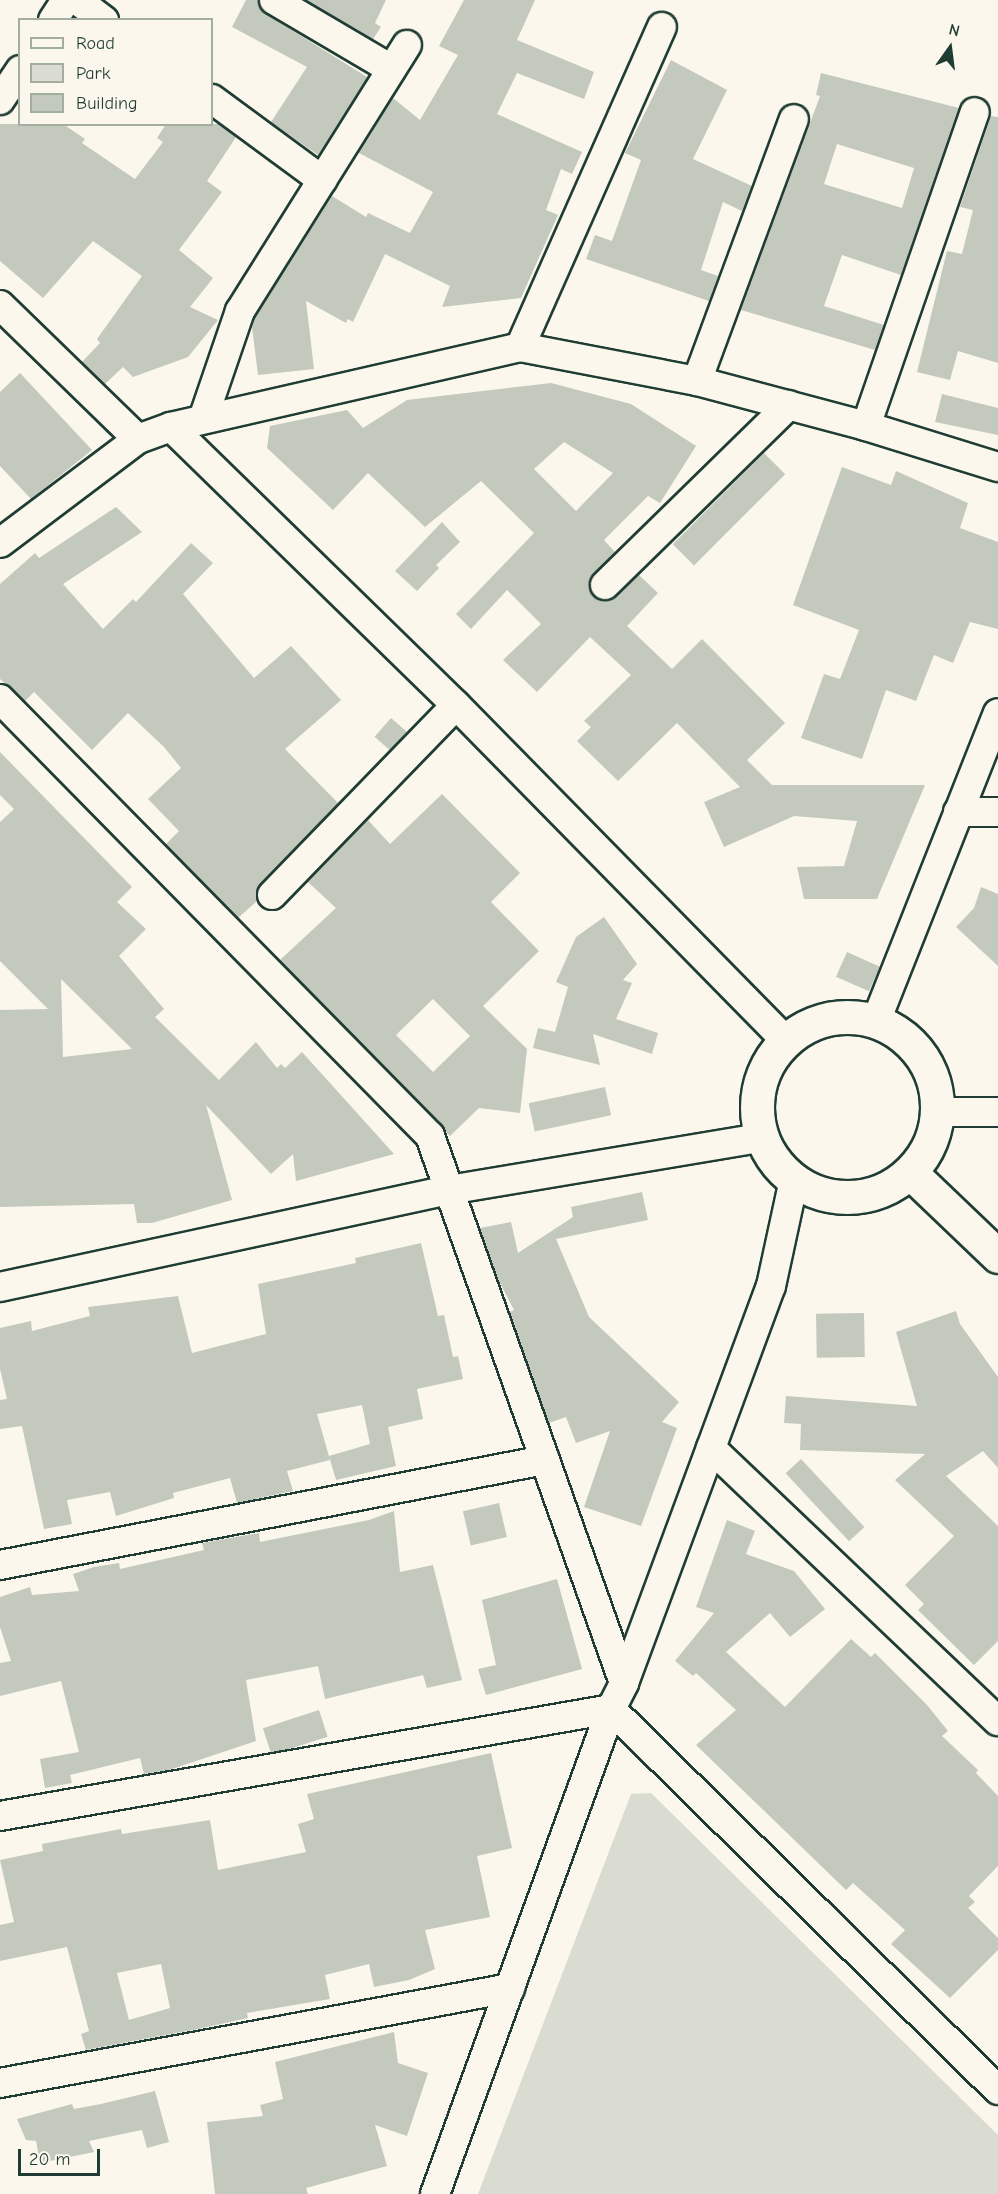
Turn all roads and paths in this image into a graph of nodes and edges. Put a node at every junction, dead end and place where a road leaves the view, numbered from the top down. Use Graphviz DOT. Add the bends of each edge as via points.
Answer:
graph roads {
  1 [pos="66,0"];
  2 [pos="77,0"];
  3 [pos="274,0"];
  4 [pos="54,18"];
  5 [pos="101,18"];
  6 [pos="662,27"];
  7 [pos="407,45"];
  8 [pos="391,69"];
  9 [pos="18,73"];
  10 [pos="0,100"];
  11 [pos="213,100"];
  12 [pos="975,112"];
  13 [pos="794,119"];
  14 [pos="322,180"];
  15 [pos="0,305"];
  16 [pos="520,347"];
  17 [pos="697,381"];
  18 [pos="789,405"];
  19 [pos="203,419"];
  20 [pos="866,426"];
  21 [pos="171,427"];
  22 [pos="138,439"];
  23 [pos="998,467"];
  24 [pos="0,543"];
  25 [pos="605,585"];
  26 [pos="0,699"];
  27 [pos="456,705"];
  28 [pos="998,713"];
  29 [pos="958,812"];
  30 [pos="998,812"];
  31 [pos="272,895"];
  32 [pos="876,1021"];
  33 [pos="785,1040"];
  34 [pos="939,1112"];
  35 [pos="998,1112"];
  36 [pos="761,1138"];
  37 [pos="911,1173"];
  38 [pos="794,1180"];
  39 [pos="449,1190"];
  40 [pos="998,1256"];
  41 [pos="0,1287"];
  42 [pos="711,1448"];
  43 [pos="545,1460"];
  44 [pos="0,1565"];
  45 [pos="624,1683"];
  46 [pos="611,1708"];
  47 [pos="998,1721"];
  48 [pos="0,1816"];
  49 [pos="510,1988"];
  50 [pos="0,2083"];
  51 [pos="998,2090"];
  52 [pos="435,2194"];
  1 -- 4 [label="street"];
  2 -- 5 [label="street"];
  3 -- 8 [label="street"];
  6 -- 16 [label="street"];
  7 -- 8 [label="street"];
  8 -- 14 [label="street"];
  9 -- 10 [label="street"];
  11 -- 14 [label="street"];
  12 -- 20 [label="street"];
  13 -- 17 [label="street"];
  14 -- 19 [label="street" via="240,311"];
  15 -- 22 [label="street"];
  16 -- 17 [label="street"];
  16 -- 19 [label="street"];
  17 -- 18 [label="street"];
  18 -- 20 [label="street"];
  18 -- 25 [label="street"];
  19 -- 21 [label="street"];
  20 -- 23 [label="street"];
  21 -- 22 [label="street"];
  21 -- 27 [label="street"];
  22 -- 24 [label="street"];
  26 -- 39 [label="street" via="430,1136"];
  27 -- 31 [label="street"];
  27 -- 33 [label="street"];
  28 -- 29 [label="street"];
  29 -- 30 [label="street"];
  29 -- 32 [label="street"];
  32 -- 33 [label="street" via="844,1016 812,1022"];
  32 -- 34 [label="street" via="903,1034 923,1056 936,1083"];
  33 -- 36 [label="street" via="769,1060 758,1085 756,1112"];
  34 -- 35 [label="street"];
  34 -- 37 [label="street" via="925,1155"];
  36 -- 38 [label="street" via="775,1161"];
  36 -- 39 [label="street"];
  37 -- 38 [label="street" via="884,1190 854,1198 822,1194"];
  37 -- 40 [label="street"];
  38 -- 42 [label="street" via="771,1286"];
  39 -- 41 [label="street"];
  39 -- 43 [label="street"];
  42 -- 45 [label="street"];
  42 -- 47 [label="street"];
  43 -- 44 [label="street"];
  43 -- 45 [label="street"];
  45 -- 46 [label="street"];
  46 -- 48 [label="street"];
  46 -- 49 [label="street"];
  46 -- 51 [label="street"];
  49 -- 50 [label="street"];
  49 -- 52 [label="street"];
}
